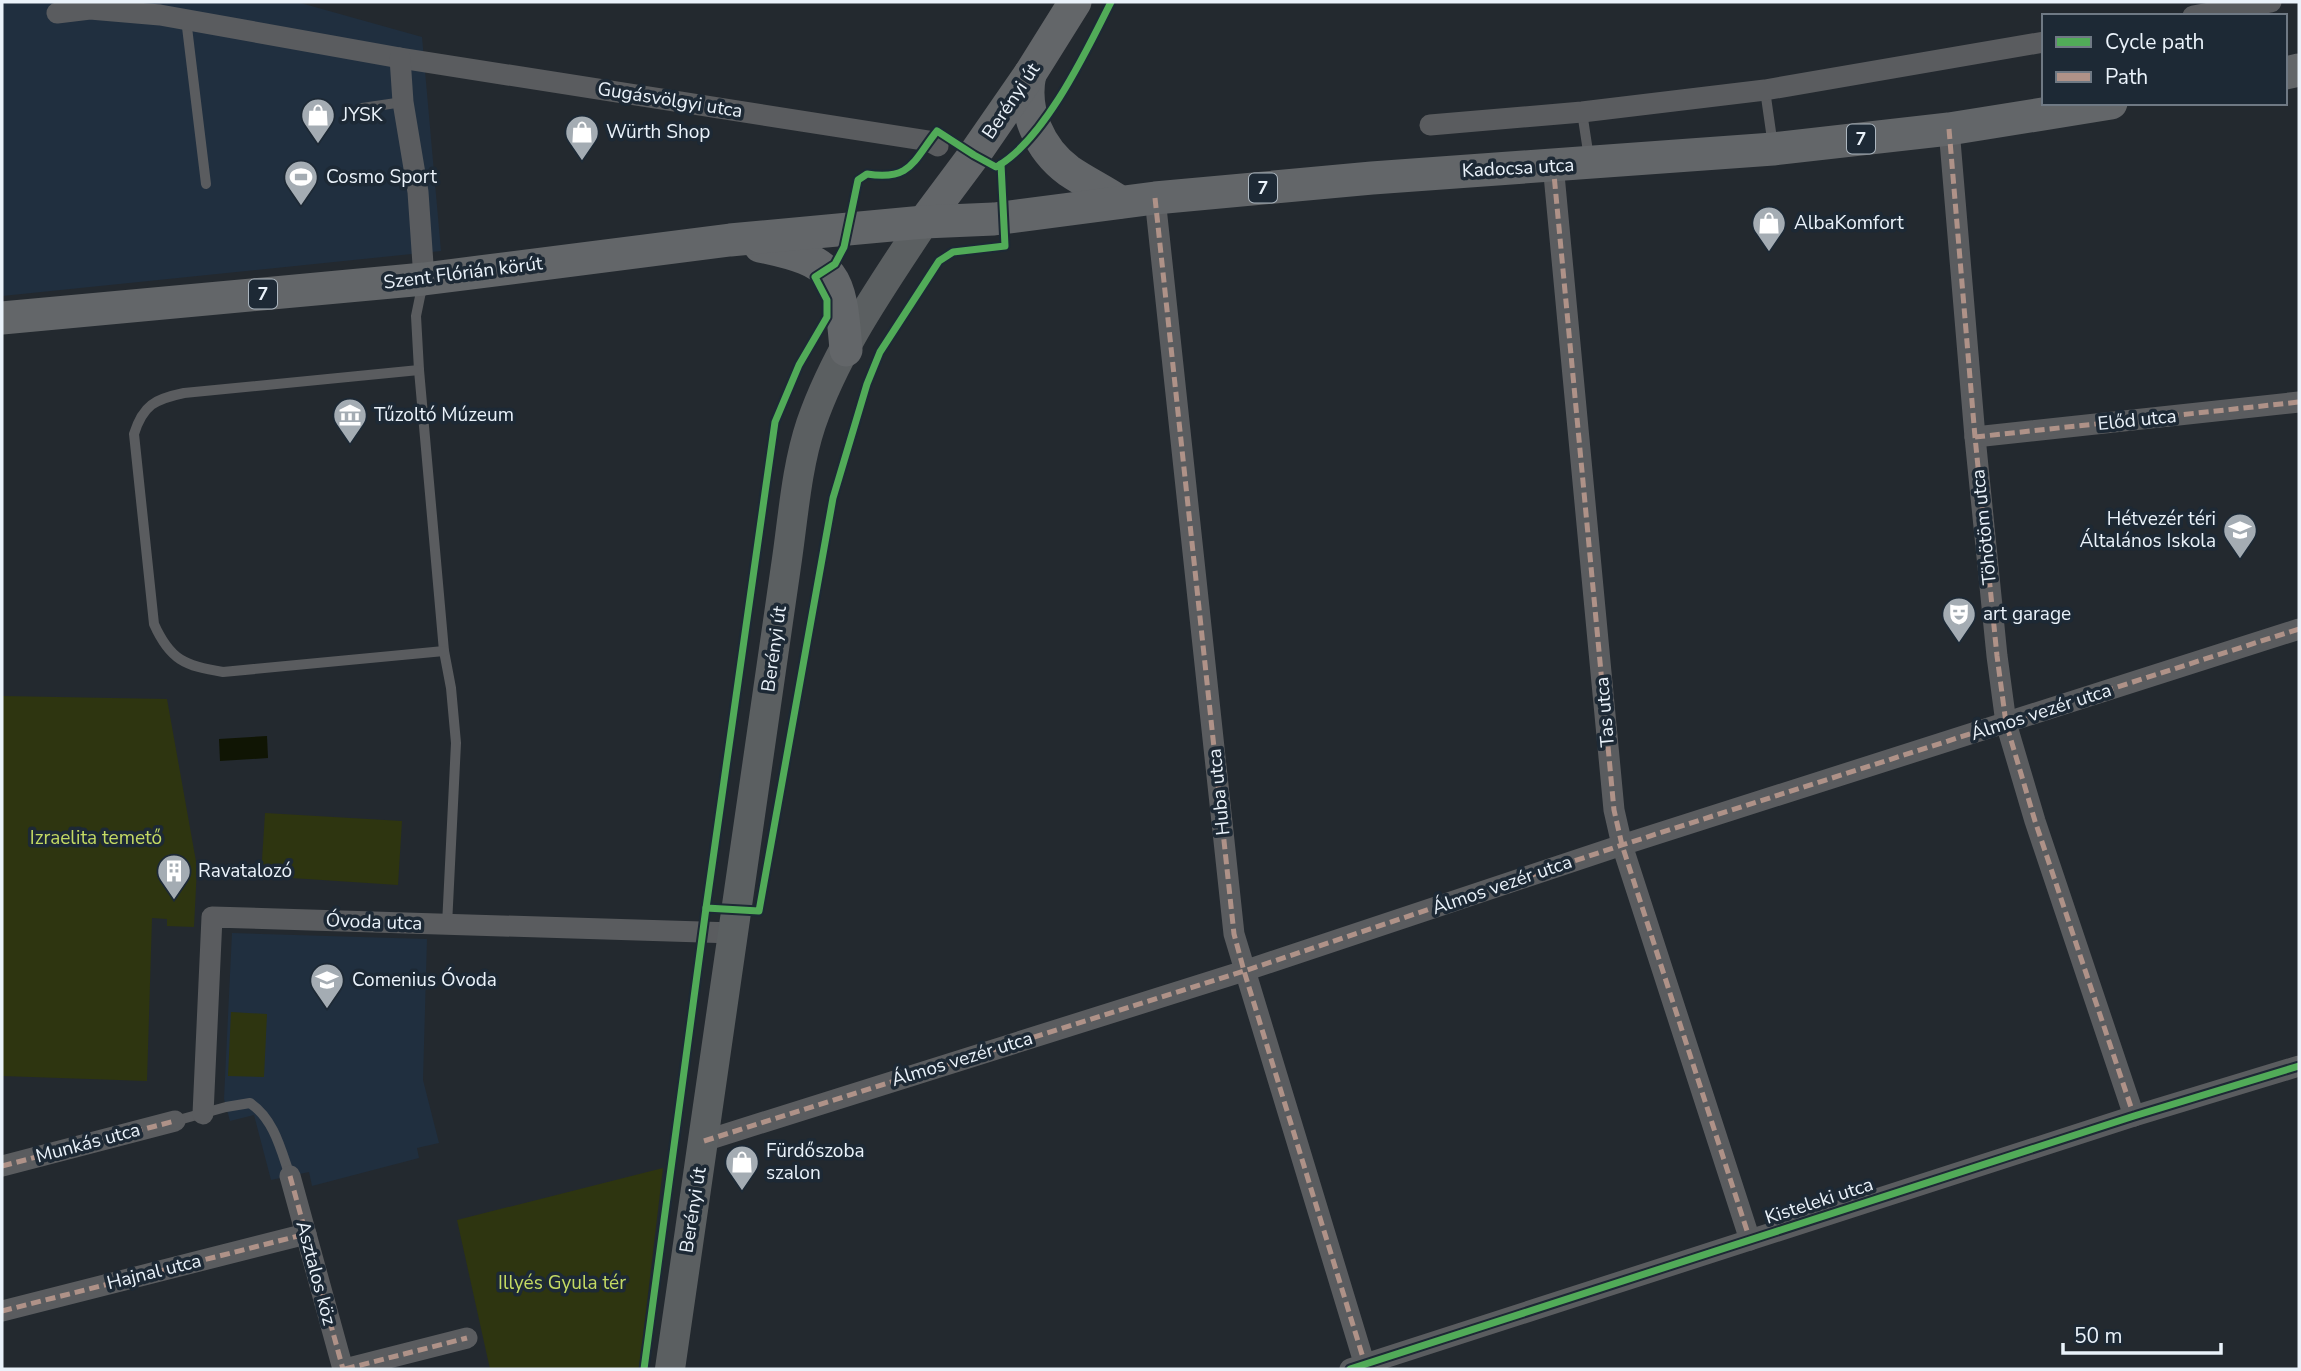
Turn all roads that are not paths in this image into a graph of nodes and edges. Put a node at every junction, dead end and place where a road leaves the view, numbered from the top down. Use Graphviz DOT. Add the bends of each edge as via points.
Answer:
graph roads {
  1 [pos="1075,2"];
  2 [pos="2271,2"];
  3 [pos="57,13"];
  4 [pos="2204,14"];
  5 [pos="186,19"];
  6 [pos="2042,42"];
  7 [pos="400,58"];
  8 [pos="1030,74"];
  9 [pos="1765,90"];
  10 [pos="403,102"];
  11 [pos="2099,105"];
  12 [pos="362,108"];
  13 [pos="1582,113"];
  14 [pos="1430,125"];
  15 [pos="1949,129"];
  16 [pos="938,146"];
  17 [pos="1773,149"];
  18 [pos="1553,164"];
  19 [pos="1590,164"];
  20 [pos="206,184"];
  21 [pos="1155,198"];
  22 [pos="1121,202"];
  23 [pos="924,222"];
  24 [pos="730,240"];
  25 [pos="424,279"];
  26 [pos="2,318"];
  27 [pos="846,350"];
  28 [pos="419,370"];
  29 [pos="2299,402"];
  30 [pos="1975,437"];
  31 [pos="2299,629"];
  32 [pos="444,650"];
  33 [pos="2006,723"];
  34 [pos="1622,845"];
  35 [pos="447,925"];
  36 [pos="734,933"];
  37 [pos="1244,971"];
  38 [pos="2299,1066"];
  39 [pos="203,1114"];
  40 [pos="2134,1116"];
  41 [pos="175,1121"];
  42 [pos="704,1141"];
  43 [pos="2,1166"];
  44 [pos="290,1176"];
  45 [pos="306,1234"];
  46 [pos="1750,1240"];
  47 [pos="2,1311"];
  48 [pos="467,1338"];
  49 [pos="1360,1368"];
  50 [pos="344,1369"];
  51 [pos="670,1369"];
  1 -- 8 [label="main road, Berényi út"];
  2 -- 4 [label="street"];
  3 -- 5 [label="street, Gugásvölgyi utca" via="90,9"];
  5 -- 7 [label="street, Gugásvölgyi utca"];
  5 -- 20 [label="lane"];
  6 -- 9 [label="street"];
  7 -- 10 [label="street"];
  7 -- 16 [label="street, Gugásvölgyi utca"];
  8 -- 22 [label="main road" via="1029,108 1042,142 1067,169"];
  8 -- 23 [label="main road, Berényi út"];
  9 -- 13 [label="street"];
  9 -- 17 [label="lane"];
  10 -- 12 [label="lane"];
  10 -- 25 [label="street" via="418,191"];
  11 -- 15 [label="main road, Kadocsa utca / 7"];
  13 -- 14 [label="street"];
  13 -- 19 [label="lane"];
  15 -- 17 [label="main road, Kadocsa utca / 7"];
  15 -- 30 [label="street, Töhötöm utca"];
  17 -- 19 [label="main road, Kadocsa utca / 7"];
  18 -- 19 [label="main road, Kadocsa utca / 7"];
  18 -- 21 [label="main road, Kadocsa utca / 7"];
  18 -- 34 [label="street, Tas utca" via="1614,810"];
  21 -- 22 [label="main road, Kadocsa utca / 7"];
  21 -- 37 [label="street, Huba utca" via="1231,911"];
  22 -- 23 [label="main road, Kadocsa utca / 7" via="994,219"];
  23 -- 24 [label="main road, Szent Flórián körút / 7"];
  23 -- 27 [label="main road, Berényi út"];
  24 -- 25 [label="main road, Szent Flórián körút / 7"];
  24 -- 27 [label="main road" via="791,253 825,270 839,292"];
  25 -- 26 [label="main road, Szent Flórián körút / 7"];
  25 -- 28 [label="lane" via="416,316"];
  27 -- 36 [label="main road, Berényi út" via="810,427 802,467"];
  28 -- 32 [label="lane"];
  28 -- 32 [label="lane" via="165,397 148,406 134,434 154,624 177,659 223,672"];
  29 -- 30 [label="street, Előd utca"];
  30 -- 33 [label="street, Töhötöm utca"];
  31 -- 33 [label="street, Álmos vezér utca"];
  32 -- 35 [label="lane" via="456,743"];
  33 -- 34 [label="street, Álmos vezér utca"];
  33 -- 40 [label="street, Töhötöm utca"];
  34 -- 37 [label="street, Álmos vezér utca"];
  34 -- 46 [label="street, Tas utca"];
  35 -- 36 [label="street, Óvoda utca"];
  35 -- 39 [label="street, Óvoda utca" via="212,917"];
  36 -- 42 [label="main road, Berényi út"];
  37 -- 42 [label="street, Álmos vezér utca"];
  37 -- 49 [label="street, Huba utca"];
  38 -- 40 [label="street, Kisteleki utca"];
  39 -- 41 [label="lane"];
  39 -- 44 [label="lane" via="250,1103 261,1110"];
  40 -- 46 [label="street, Kisteleki utca"];
  41 -- 43 [label="street, Munkás utca"];
  42 -- 51 [label="main road, Berényi út"];
  44 -- 45 [label="street, Asztalos köz"];
  45 -- 47 [label="street, Hajnal utca"];
  45 -- 50 [label="street, Asztalos köz"];
  46 -- 49 [label="street, Kisteleki utca"];
  48 -- 50 [label="street"];
}
